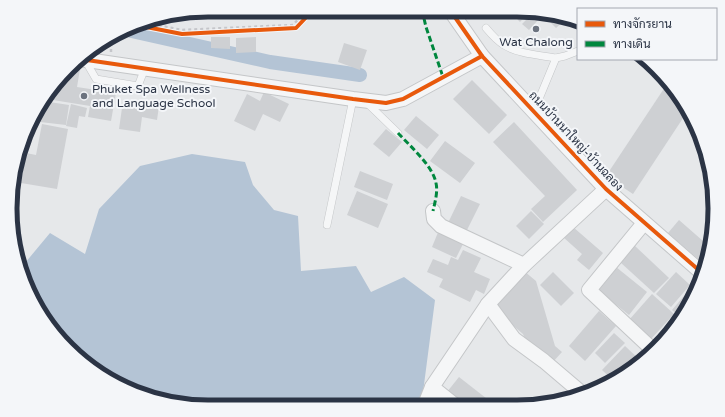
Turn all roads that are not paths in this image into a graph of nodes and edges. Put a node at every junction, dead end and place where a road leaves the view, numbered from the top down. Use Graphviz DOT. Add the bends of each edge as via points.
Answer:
graph roads {
  1 [pos="455,17"];
  2 [pos="486,28"];
  3 [pos="577,51"];
  4 [pos="482,56"];
  5 [pos="556,58"];
  6 [pos="88,60"];
  7 [pos="359,100"];
  8 [pos="534,111"];
  9 [pos="398,133"];
  10 [pos="606,189"];
  11 [pos="433,211"];
  12 [pos="644,223"];
  13 [pos="327,225"];
  14 [pos="524,265"];
  15 [pos="698,270"];
  16 [pos="488,304"];
  17 [pos="649,346"];
  18 [pos="432,387"];
  19 [pos="578,390"];
  20 [pos="427,400"];
  21 [pos="448,400"];
  1 -- 4 [label="street, ถนนบ้านนาใหญ่-บ้านฉลอง"];
  2 -- 5 [label="lane" via="505,46"];
  3 -- 5 [label="lane"];
  4 -- 7 [label="street" via="403,99 386,103"];
  4 -- 8 [label="street, ถนนบ้านนาใหญ่-บ้านฉลอง"];
  5 -- 8 [label="lane"];
  6 -- 7 [label="street"];
  7 -- 9 [label="lane"];
  7 -- 13 [label="lane"];
  8 -- 10 [label="street, ถนนบ้านนาใหญ่-บ้านฉลอง"];
  10 -- 12 [label="street, ถนนบ้านนาใหญ่-บ้านฉลอง"];
  10 -- 14 [label="street"];
  11 -- 14 [label="street" via="434,219 442,226"];
  12 -- 15 [label="street, ถนนบ้านนาใหญ่-บ้านฉลอง"];
  12 -- 17 [label="street" via="590,290"];
  14 -- 16 [label="street"];
  16 -- 18 [label="street"];
  16 -- 19 [label="street" via="514,339"];
  18 -- 20 [label="street"];
  18 -- 21 [label="street"];
}
